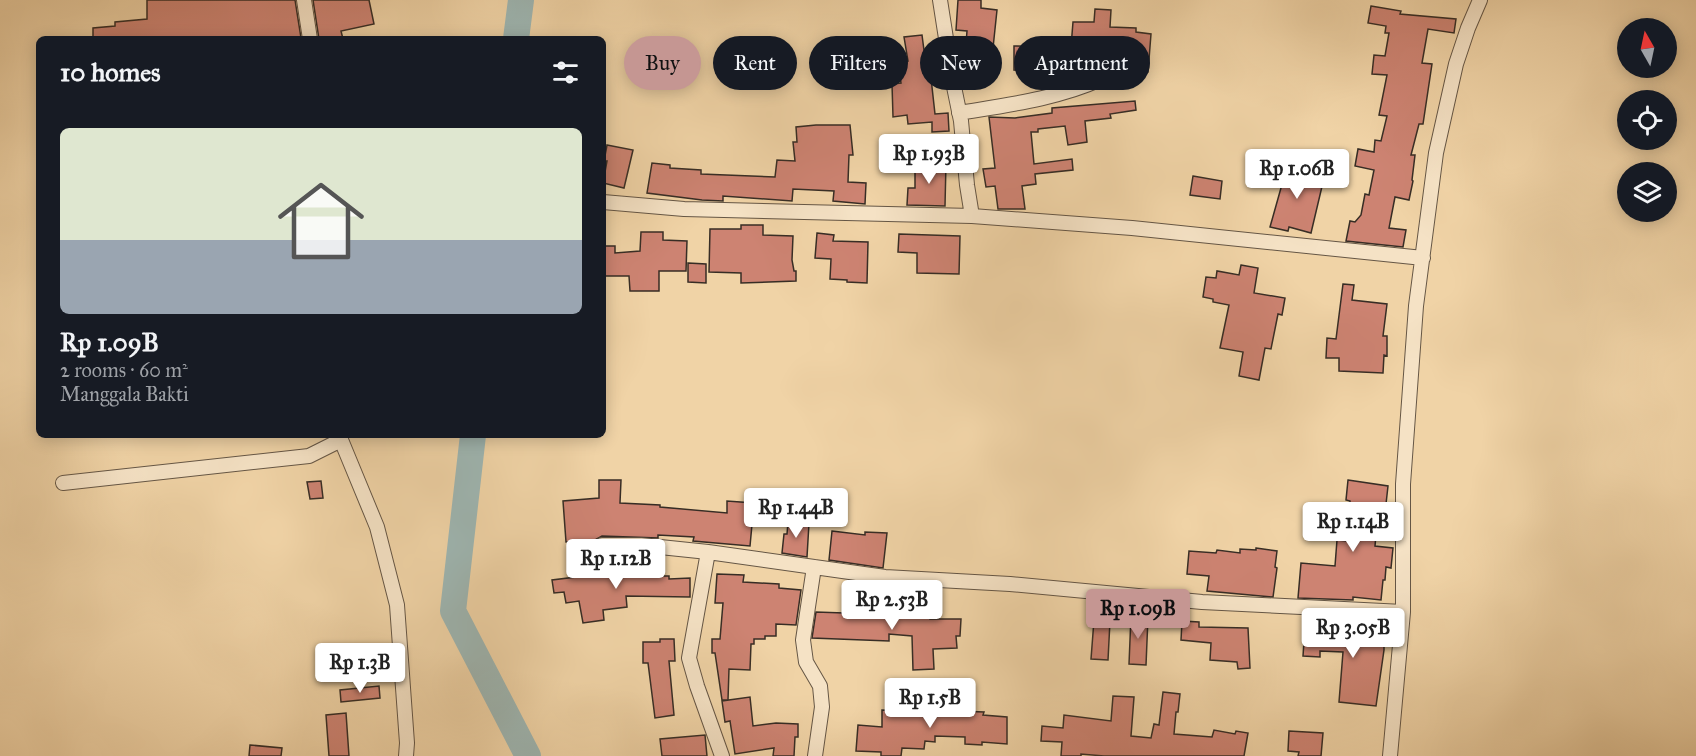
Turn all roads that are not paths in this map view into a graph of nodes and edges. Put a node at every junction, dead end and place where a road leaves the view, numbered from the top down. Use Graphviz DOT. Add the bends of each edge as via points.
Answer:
graph roads {
  1 [pos="304,0"];
  2 [pos="940,0"];
  3 [pos="1480,0"];
  4 [pos="309,36"];
  5 [pos="1072,90"];
  6 [pos="959,113"];
  7 [pos="606,202"];
  8 [pos="972,216"];
  9 [pos="1423,258"];
  10 [pos="338,438"];
  11 [pos="340,438"];
  12 [pos="63,483"];
  13 [pos="602,545"];
  14 [pos="708,552"];
  15 [pos="814,567"];
  16 [pos="1403,612"];
  17 [pos="406,756"];
  18 [pos="722,756"];
  19 [pos="815,756"];
  20 [pos="1390,756"];
  1 -- 4 [label="street"];
  2 -- 6 [label="street"];
  3 -- 9 [label="street" via="1456,64 1436,153"];
  5 -- 6 [label="street"];
  6 -- 8 [label="street"];
  7 -- 8 [label="street"];
  8 -- 9 [label="street"];
  9 -- 16 [label="street" via="1403,484"];
  10 -- 12 [label="street" via="309,456"];
  11 -- 17 [label="street" via="378,527 397,605"];
  13 -- 14 [label="street"];
  14 -- 15 [label="street"];
  14 -- 18 [label="street" via="689,658"];
  15 -- 16 [label="street" via="885,577 1202,602"];
  15 -- 19 [label="street" via="803,640 806,662 820,686 822,707"];
  16 -- 20 [label="street"];
}
